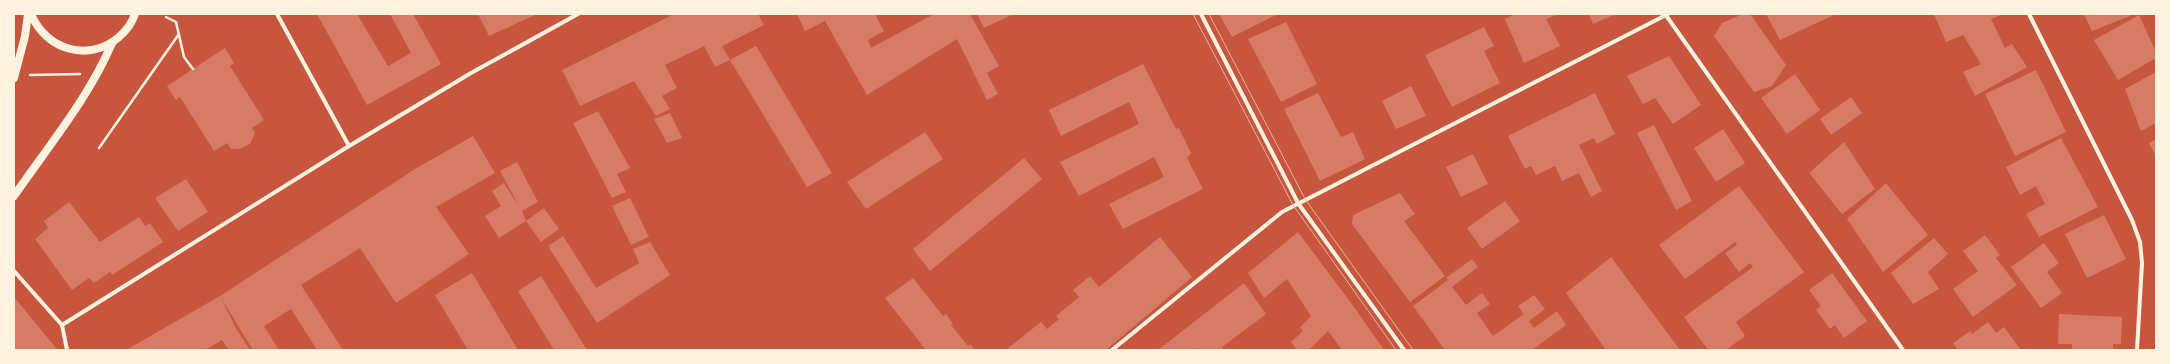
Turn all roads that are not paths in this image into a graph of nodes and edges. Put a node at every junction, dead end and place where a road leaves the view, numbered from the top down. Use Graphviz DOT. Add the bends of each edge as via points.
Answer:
graph roads {
  1 [pos="30,14"];
  2 [pos="135,14"];
  3 [pos="277,14"];
  4 [pos="578,14"];
  5 [pos="1201,14"];
  6 [pos="1666,14"];
  7 [pos="2029,14"];
  8 [pos="571,16"];
  9 [pos="112,43"];
  10 [pos="14,78"];
  11 [pos="349,146"];
  12 [pos="14,196"];
  13 [pos="1298,203"];
  14 [pos="14,271"];
  15 [pos="62,325"];
  16 [pos="67,350"];
  17 [pos="1112,350"];
  18 [pos="1404,350"];
  19 [pos="1902,350"];
  20 [pos="2137,350"];
  1 -- 9 [label="main road" via="47,38 62,47 79,51 96,50"];
  1 -- 10 [label="main road"];
  2 -- 9 [label="main road" via="125,32"];
  3 -- 11 [label="street"];
  4 -- 8 [label="street"];
  5 -- 13 [label="street"];
  6 -- 13 [label="street"];
  6 -- 19 [label="street"];
  7 -- 20 [label="street" via="2132,220 2140,242 2142,263"];
  8 -- 11 [label="street"];
  9 -- 12 [label="main road" via="89,87"];
  11 -- 15 [label="street"];
  13 -- 17 [label="street" via="1268,222"];
  13 -- 18 [label="street"];
  14 -- 15 [label="street"];
  15 -- 16 [label="street"];
}
